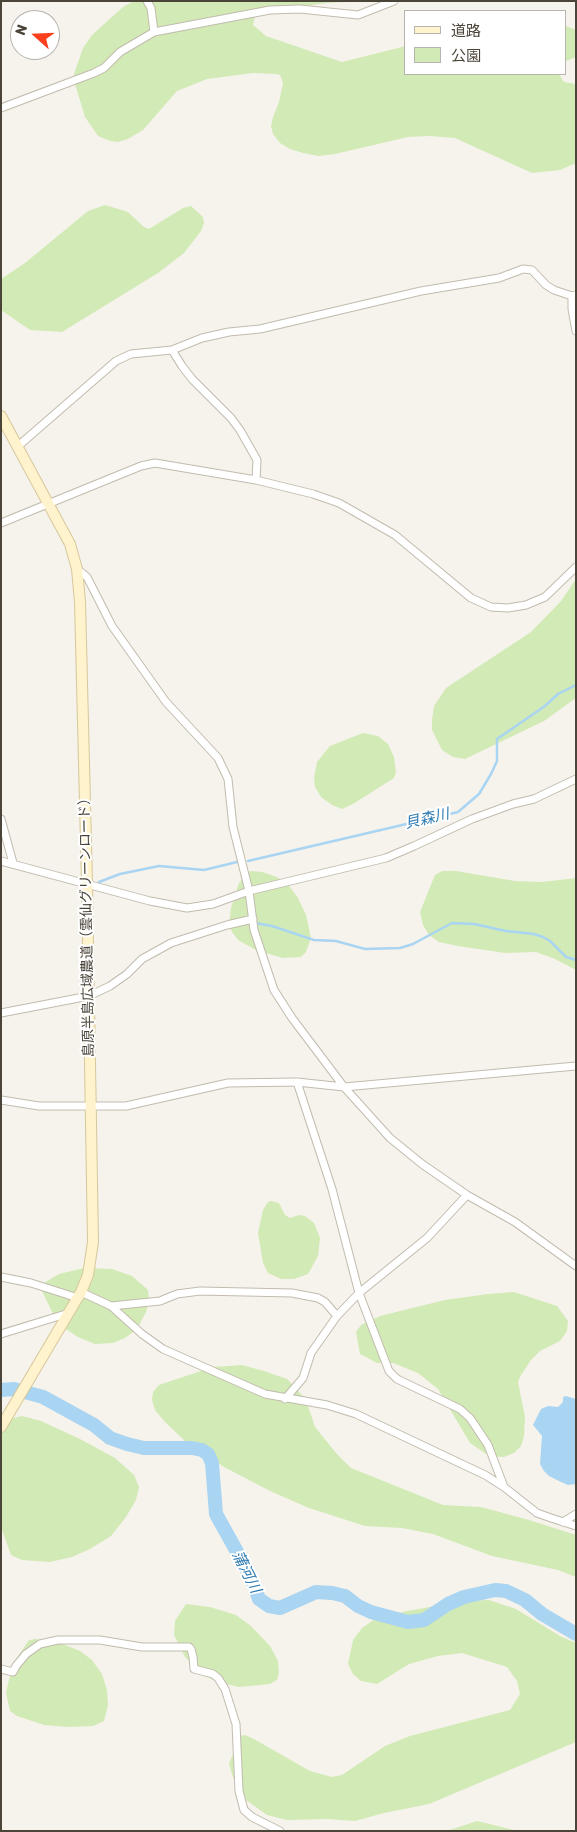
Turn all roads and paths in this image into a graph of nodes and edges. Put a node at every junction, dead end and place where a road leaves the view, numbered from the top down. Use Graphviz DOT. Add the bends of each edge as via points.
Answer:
graph roads {
  1 [pos="147,1"];
  2 [pos="394,1"];
  3 [pos="154,32"];
  4 [pos="1,108"];
  5 [pos="574,295"];
  6 [pos="576,331"];
  7 [pos="172,350"];
  8 [pos="1,416"];
  9 [pos="17,447"];
  10 [pos="256,480"];
  11 [pos="48,504"];
  12 [pos="1,523"];
  13 [pos="576,567"];
  14 [pos="77,569"];
  15 [pos="576,779"];
  16 [pos="1,819"];
  17 [pos="1,861"];
  18 [pos="13,863"];
  19 [pos="87,884"];
  20 [pos="248,891"];
  21 [pos="252,919"];
  22 [pos="89,996"];
  23 [pos="1,1013"];
  24 [pos="576,1066"];
  25 [pos="296,1082"];
  26 [pos="344,1087"];
  27 [pos="1,1100"];
  28 [pos="91,1107"];
  29 [pos="467,1195"];
  30 [pos="576,1266"];
  31 [pos="1,1278"];
  32 [pos="359,1293"];
  33 [pos="80,1295"];
  34 [pos="111,1306"];
  35 [pos="69,1313"];
  36 [pos="337,1316"];
  37 [pos="1,1334"];
  38 [pos="285,1399"];
  39 [pos="4,1423"];
  40 [pos="504,1487"];
  41 [pos="576,1514"];
  42 [pos="563,1522"];
  43 [pos="576,1526"];
  44 [pos="1,1669"];
  45 [pos="280,1831"];
  1 -- 3 [label="street"];
  2 -- 3 [label="street" via="358,15 300,9 270,10"];
  3 -- 4 [label="street" via="120,52 94,73"];
  5 -- 6 [label="street" via="572,309"];
  5 -- 7 [label="street" via="554,290 532,270 523,269 499,278 421,292 260,330 202,338"];
  7 -- 9 [label="street" via="131,354 116,361"];
  7 -- 10 [label="street" via="192,379 240,430 257,460"];
  8 -- 9 [label="street, 島原半島広域農道（雲仙グリーンロード）"];
  9 -- 11 [label="street, 島原半島広域農道（雲仙グリーンロード）"];
  10 -- 11 [label="street" via="155,463"];
  10 -- 13 [label="street" via="313,494 361,514 395,535 471,598 491,607 526,605 545,597"];
  11 -- 12 [label="street"];
  11 -- 14 [label="street, 島原半島広域農道（雲仙グリーンロード）" via="70,544"];
  14 -- 19 [label="street, 島原半島広域農道（雲仙グリーンロード）"];
  14 -- 20 [label="street" via="87,577 112,626 166,702 218,758 228,779 233,827"];
  15 -- 20 [label="street" via="534,799 472,819 386,858"];
  16 -- 18 [label="street"];
  17 -- 18 [label="street"];
  18 -- 19 [label="street"];
  19 -- 20 [label="street" via="187,908 213,904"];
  19 -- 22 [label="street, 島原半島広域農道（雲仙グリーンロード）"];
  20 -- 21 [label="street"];
  21 -- 22 [label="street" via="171,943 142,959 110,986"];
  21 -- 26 [label="street" via="274,990"];
  22 -- 23 [label="street"];
  22 -- 28 [label="street, 島原半島広域農道（雲仙グリーンロード）"];
  24 -- 26 [label="street"];
  25 -- 26 [label="street"];
  25 -- 28 [label="street" via="228,1083 126,1106"];
  25 -- 32 [label="street" via="332,1189"];
  26 -- 29 [label="street" via="390,1138"];
  27 -- 28 [label="street" via="39,1106"];
  28 -- 33 [label="street, 島原半島広域農道（雲仙グリーンロード）" via="93,1242 88,1275"];
  29 -- 30 [label="street" via="515,1222"];
  29 -- 32 [label="street" via="427,1238"];
  31 -- 33 [label="street"];
  32 -- 36 [label="street"];
  32 -- 40 [label="street" via="389,1371 397,1379 460,1409 470,1418 488,1445"];
  33 -- 34 [label="street"];
  33 -- 35 [label="street, 島原半島広域農道（雲仙グリーンロード）"];
  34 -- 36 [label="street" via="160,1301 177,1294 200,1291 292,1293 318,1298"];
  34 -- 38 [label="street" via="163,1349 245,1387"];
  35 -- 37 [label="street"];
  35 -- 39 [label="street, 島原半島広域農道（雲仙グリーンロード）"];
  36 -- 38 [label="street" via="311,1353 303,1378"];
  38 -- 40 [label="street" via="327,1405 356,1414 457,1461"];
  40 -- 42 [label="street" via="537,1513"];
  41 -- 42 [label="street"];
  42 -- 43 [label="street"];
  44 -- 45 [label="street" via="13,1672 26,1654 40,1644 58,1640 100,1640 142,1647 189,1647 194,1669 218,1678 225,1689 236,1724 239,1792 244,1810"];
}
